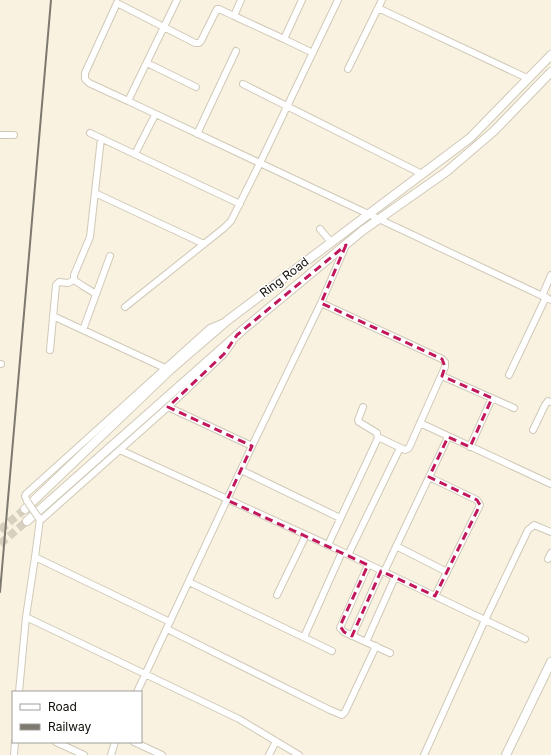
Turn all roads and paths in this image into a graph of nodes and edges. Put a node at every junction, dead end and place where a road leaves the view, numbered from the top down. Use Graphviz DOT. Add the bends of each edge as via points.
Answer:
graph roads {
  1 [pos="177,0"];
  2 [pos="241,0"];
  3 [pos="302,0"];
  4 [pos="338,0"];
  5 [pos="382,0"];
  6 [pos="378,8"];
  7 [pos="234,16"];
  8 [pos="164,27"];
  9 [pos="284,39"];
  10 [pos="236,51"];
  11 [pos="313,53"];
  12 [pos="551,54"];
  13 [pos="147,63"];
  14 [pos="348,69"];
  15 [pos="551,72"];
  16 [pos="527,78"];
  17 [pos="243,84"];
  18 [pos="196,87"];
  19 [pos="128,101"];
  20 [pos="288,106"];
  21 [pos="155,114"];
  22 [pos="90,133"];
  23 [pos="197,134"];
  24 [pos="0,135"];
  25 [pos="14,135"];
  26 [pos="101,138"];
  27 [pos="136,154"];
  28 [pos="260,163"];
  29 [pos="422,174"];
  30 [pos="95,193"];
  31 [pos="240,204"];
  32 [pos="368,214"];
  33 [pos="378,219"];
  34 [pos="320,229"];
  35 [pos="331,242"];
  36 [pos="204,244"];
  37 [pos="346,244"];
  38 [pos="110,256"];
  39 [pos="551,276"];
  40 [pos="74,280"];
  41 [pos="96,294"];
  42 [pos="546,298"];
  43 [pos="321,303"];
  44 [pos="125,307"];
  45 [pos="53,316"];
  46 [pos="228,320"];
  47 [pos="83,330"];
  48 [pos="238,335"];
  49 [pos="50,350"];
  50 [pos="165,368"];
  51 [pos="509,375"];
  52 [pos="442,376"];
  53 [pos="492,398"];
  54 [pos="551,402"];
  55 [pos="168,407"];
  56 [pos="363,407"];
  57 [pos="514,408"];
  58 [pos="420,423"];
  59 [pos="533,430"];
  60 [pos="448,437"];
  61 [pos="378,439"];
  62 [pos="252,446"];
  63 [pos="470,447"];
  64 [pos="400,448"];
  65 [pos="120,450"];
  66 [pos="241,470"];
  67 [pos="429,477"];
  68 [pos="551,484"];
  69 [pos="227,500"];
  70 [pos="26,505"];
  71 [pos="39,518"];
  72 [pos="340,518"];
  73 [pos="27,521"];
  74 [pos="551,532"];
  75 [pos="306,535"];
  76 [pos="328,545"];
  77 [pos="396,546"];
  78 [pos="342,552"];
  79 [pos="348,555"];
  80 [pos="35,557"];
  81 [pos="368,565"];
  82 [pos="382,571"];
  83 [pos="447,572"];
  84 [pos="395,577"];
  85 [pos="189,582"];
  86 [pos="277,595"];
  87 [pos="435,596"];
  88 [pos="26,617"];
  89 [pos="485,620"];
  90 [pos="170,622"];
  91 [pos="167,629"];
  92 [pos="352,636"];
  93 [pos="304,637"];
  94 [pos="525,639"];
  95 [pos="366,642"];
  96 [pos="376,646"];
  97 [pos="332,651"];
  98 [pos="390,653"];
  99 [pos="551,662"];
  100 [pos="145,675"];
  101 [pos="19,691"];
  102 [pos="137,691"];
  103 [pos="276,741"];
  104 [pos="15,743"];
  105 [pos="115,743"];
  106 [pos="136,743"];
  107 [pos="66,744"];
  108 [pos="14,755"];
  109 [pos="84,755"];
  110 [pos="110,755"];
  111 [pos="162,755"];
  112 [pos="269,755"];
  113 [pos="300,755"];
  114 [pos="424,755"];
  115 [pos="506,755"];
  1 -- 8 [label="street"];
  2 -- 7 [label="street"];
  3 -- 9 [label="street"];
  4 -- 11 [label="street"];
  5 -- 6 [label="street"];
  6 -- 14 [label="street"];
  6 -- 16 [label="street"];
  7 -- 8 [label="street" via="217,9 199,43"];
  7 -- 9 [label="street"];
  8 -- 13 [label="street"];
  8 -- 19 [label="street" via="117,3 85,73 85,79"];
  9 -- 11 [label="street"];
  10 -- 23 [label="street"];
  11 -- 20 [label="street"];
  12 -- 16 [label="street, Ring Road"];
  13 -- 18 [label="street"];
  13 -- 19 [label="street"];
  15 -- 33 [label="street, Ring Road" via="494,131 446,172"];
  16 -- 29 [label="street, Ring Road" via="470,138"];
  17 -- 20 [label="street"];
  19 -- 21 [label="street"];
  20 -- 28 [label="street"];
  20 -- 29 [label="street"];
  21 -- 23 [label="street"];
  21 -- 27 [label="street"];
  22 -- 26 [label="street"];
  23 -- 28 [label="street"];
  24 -- 25 [label="street"];
  26 -- 27 [label="street"];
  26 -- 30 [label="street"];
  27 -- 31 [label="street"];
  28 -- 31 [label="street"];
  28 -- 32 [label="street"];
  29 -- 32 [label="street, Ring Road"];
  30 -- 36 [label="street"];
  30 -- 40 [label="street" via="90,237"];
  31 -- 36 [label="street" via="231,221"];
  32 -- 33 [label="street"];
  32 -- 35 [label="street, Ring Road"];
  33 -- 37 [label="street, Ring Road"];
  33 -- 42 [label="street"];
  34 -- 35 [label="street"];
  35 -- 46 [label="street, Ring Road"];
  36 -- 44 [label="street"];
  37 -- 43 [label="street"];
  37 -- 48 [label="street, Ring Road"];
  38 -- 41 [label="street"];
  39 -- 42 [label="street"];
  40 -- 41 [label="street"];
  40 -- 45 [label="street" via="56,283"];
  41 -- 47 [label="street"];
  42 -- 51 [label="street"];
  43 -- 52 [label="street" via="442,359 446,367"];
  43 -- 62 [label="street"];
  45 -- 47 [label="street"];
  45 -- 49 [label="street"];
  46 -- 50 [label="street" via="210,328"];
  46 -- 70 [label="street, Ring Road" via="170,370"];
  47 -- 50 [label="street"];
  48 -- 55 [label="street" via="224,354"];
  48 -- 73 [label="street, Ring Road"];
  50 -- 70 [label="street" via="26,494"];
  52 -- 53 [label="street"];
  52 -- 58 [label="street"];
  53 -- 57 [label="street"];
  53 -- 63 [label="street"];
  54 -- 59 [label="street" via="548,401 544,405"];
  55 -- 62 [label="street"];
  55 -- 65 [label="street"];
  56 -- 61 [label="street" via="358,420 377,433"];
  58 -- 60 [label="street"];
  58 -- 64 [label="street" via="409,448"];
  60 -- 63 [label="street"];
  60 -- 67 [label="street"];
  61 -- 64 [label="street"];
  61 -- 72 [label="street"];
  62 -- 66 [label="street"];
  63 -- 68 [label="street"];
  64 -- 79 [label="street"];
  65 -- 69 [label="street"];
  65 -- 71 [label="street" via="42,519"];
  66 -- 69 [label="street"];
  66 -- 72 [label="street"];
  67 -- 77 [label="street"];
  67 -- 83 [label="street" via="477,500 480,505"];
  69 -- 75 [label="street"];
  69 -- 85 [label="street"];
  70 -- 71 [label="street, bridge"];
  71 -- 80 [label="street"];
  72 -- 76 [label="street"];
  74 -- 89 [label="street" via="534,525 528,530"];
  75 -- 76 [label="street"];
  75 -- 86 [label="street"];
  76 -- 78 [label="street"];
  77 -- 82 [label="street"];
  77 -- 83 [label="street"];
  78 -- 79 [label="street"];
  78 -- 93 [label="street"];
  79 -- 81 [label="street"];
  80 -- 88 [label="street"];
  80 -- 90 [label="street"];
  81 -- 82 [label="street"];
  81 -- 92 [label="street" via="340,626 341,630"];
  82 -- 84 [label="street"];
  82 -- 92 [label="street"];
  83 -- 87 [label="street"];
  84 -- 87 [label="street"];
  84 -- 95 [label="street"];
  85 -- 90 [label="street"];
  85 -- 93 [label="street"];
  87 -- 89 [label="street"];
  88 -- 100 [label="street"];
  88 -- 101 [label="street"];
  89 -- 94 [label="street"];
  89 -- 114 [label="street"];
  90 -- 91 [label="street"];
  91 -- 96 [label="street" via="342,715"];
  91 -- 100 [label="street"];
  92 -- 95 [label="street"];
  93 -- 97 [label="street"];
  95 -- 96 [label="street"];
  96 -- 98 [label="street"];
  99 -- 115 [label="street"];
  100 -- 102 [label="street"];
  100 -- 103 [label="street" via="232,715"];
  103 -- 112 [label="street"];
  103 -- 113 [label="street"];
  104 -- 108 [label="street"];
  105 -- 110 [label="street"];
  106 -- 111 [label="street"];
  107 -- 109 [label="street"];
}
